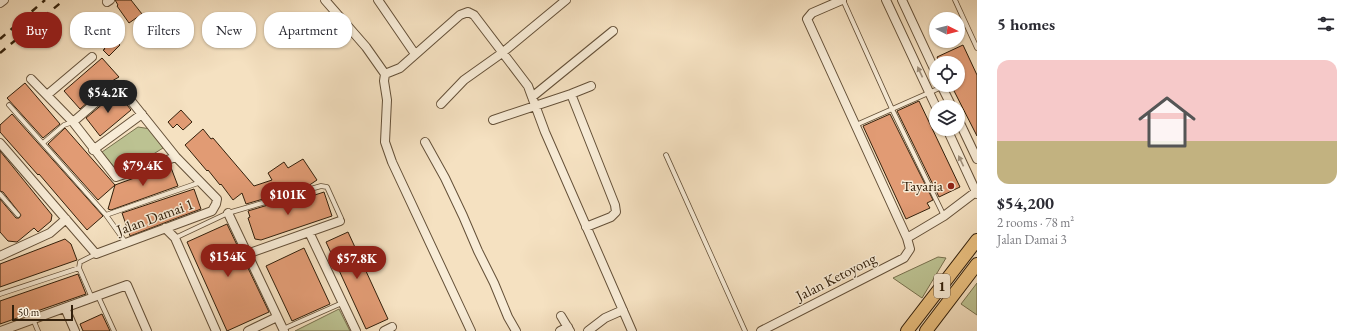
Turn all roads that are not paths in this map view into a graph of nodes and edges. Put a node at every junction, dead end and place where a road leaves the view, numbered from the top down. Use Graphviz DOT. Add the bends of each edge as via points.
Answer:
graph roads {
  1 [pos="4,0"];
  2 [pos="325,0"];
  3 [pos="378,0"];
  4 [pos="566,0"];
  5 [pos="842,0"];
  6 [pos="886,0"];
  7 [pos="902,0"];
  8 [pos="955,0"];
  9 [pos="0,3"];
  10 [pos="612,31"];
  11 [pos="977,48"];
  12 [pos="502,53"];
  13 [pos="415,54"];
  14 [pos="92,57"];
  15 [pos="929,58"];
  16 [pos="385,74"];
  17 [pos="31,79"];
  18 [pos="591,86"];
  19 [pos="929,92"];
  20 [pos="571,94"];
  21 [pos="47,95"];
  22 [pos="532,97"];
  23 [pos="933,100"];
  24 [pos="441,104"];
  25 [pos="9,105"];
  26 [pos="535,106"];
  27 [pos="892,109"];
  28 [pos="142,114"];
  29 [pos="493,120"];
  30 [pos="73,122"];
  31 [pos="856,125"];
  32 [pos="965,133"];
  33 [pos="950,136"];
  34 [pos="425,142"];
  35 [pos="0,143"];
  36 [pos="43,143"];
  37 [pos="93,150"];
  38 [pos="666,155"];
  39 [pos="176,157"];
  40 [pos="977,158"];
  41 [pos="202,182"];
  42 [pos="977,192"];
  43 [pos="0,194"];
  44 [pos="228,213"];
  45 [pos="18,215"];
  46 [pos="106,215"];
  47 [pos="944,216"];
  48 [pos="66,219"];
  49 [pos="340,220"];
  50 [pos="586,227"];
  51 [pos="165,228"];
  52 [pos="309,232"];
  53 [pos="977,233"];
  54 [pos="175,238"];
  55 [pos="907,238"];
  56 [pos="977,240"];
  57 [pos="126,242"];
  58 [pos="0,246"];
  59 [pos="96,254"];
  60 [pos="247,254"];
  61 [pos="3,255"];
  62 [pos="959,264"];
  63 [pos="977,264"];
  64 [pos="79,268"];
  65 [pos="0,294"];
  66 [pos="95,297"];
  67 [pos="342,303"];
  68 [pos="65,308"];
  69 [pos="623,310"];
  70 [pos="561,316"];
  71 [pos="277,318"];
  72 [pos="33,319"];
  73 [pos="392,327"];
  74 [pos="283,330"];
  75 [pos="566,330"];
  76 [pos="2,331"];
  77 [pos="38,331"];
  78 [pos="75,331"];
  79 [pos="114,331"];
  80 [pos="147,331"];
  81 [pos="216,331"];
  82 [pos="248,331"];
  83 [pos="356,331"];
  84 [pos="384,331"];
  85 [pos="471,331"];
  86 [pos="516,331"];
  87 [pos="588,331"];
  88 [pos="632,331"];
  89 [pos="745,331"];
  90 [pos="761,331"];
  91 [pos="907,331"];
  92 [pos="913,331"];
  93 [pos="923,331"];
  94 [pos="926,331"];
  1 -- 9 [label="street"];
  2 -- 16 [label="street" via="363,43"];
  3 -- 13 [label="street"];
  4 -- 12 [label="street"];
  5 -- 27 [label="lane"];
  5 -- 31 [label="street" via="812,13 807,19"];
  19 -- 6 [label="street, one-way"];
  7 -- 15 [label="street"];
  8 -- 11 [label="lane"];
  10 -- 22 [label="street"];
  12 -- 13 [label="street" via="474,15 468,12 460,15"];
  12 -- 22 [label="street" via="528,86"];
  12 -- 24 [label="street" via="464,80"];
  13 -- 16 [label="street" via="400,68"];
  14 -- 21 [label="street"];
  16 -- 85 [label="street" via="386,142 392,162"];
  17 -- 21 [label="street"];
  18 -- 20 [label="street"];
  19 -- 23 [label="street"];
  19 -- 27 [label="lane"];
  20 -- 26 [label="street"];
  20 -- 50 [label="street" via="616,212 612,217"];
  21 -- 30 [label="street"];
  22 -- 26 [label="street"];
  25 -- 36 [label="lane"];
  26 -- 29 [label="street"];
  26 -- 50 [label="street"];
  27 -- 31 [label="lane"];
  27 -- 47 [label="lane"];
  28 -- 30 [label="street" via="116,85"];
  28 -- 37 [label="street"];
  28 -- 39 [label="street"];
  30 -- 36 [label="lane" via="64,125"];
  30 -- 37 [label="street"];
  31 -- 55 [label="street"];
  32 -- 40 [label="street"];
  42 -- 33 [label="street, one-way"];
  34 -- 86 [label="street" via="445,178"];
  35 -- 48 [label="street"];
  36 -- 46 [label="lane"];
  37 -- 39 [label="street" via="116,177"];
  38 -- 89 [label="lane"];
  39 -- 41 [label="street"];
  41 -- 46 [label="lane"];
  41 -- 51 [label="street, Jalan Damai 1" via="217,199 212,211"];
  42 -- 47 [label="street"];
  43 -- 45 [label="lane"];
  44 -- 49 [label="lane" via="325,186"];
  44 -- 54 [label="lane"];
  44 -- 60 [label="street"];
  46 -- 57 [label="lane"];
  47 -- 55 [label="street"];
  48 -- 59 [label="street"];
  48 -- 61 [label="street" via="50,233"];
  49 -- 52 [label="street"];
  50 -- 69 [label="street"];
  51 -- 54 [label="street"];
  51 -- 57 [label="street, Jalan Damai 1"];
  52 -- 60 [label="street"];
  52 -- 67 [label="street"];
  53 -- 62 [label="street"];
  54 -- 81 [label="street"];
  55 -- 90 [label="street, Jalan Ketoyong" via="910,249 904,258"];
  56 -- 62 [label="main road, 1"];
  57 -- 59 [label="street, Jalan Damai 1"];
  58 -- 61 [label="street"];
  59 -- 64 [label="lane" via="80,262"];
  60 -- 71 [label="street"];
  62 -- 91 [label="main road, 1"];
  63 -- 94 [label="main road, 1"];
  64 -- 65 [label="lane"];
  64 -- 66 [label="lane"];
  66 -- 68 [label="street"];
  66 -- 79 [label="lane"];
  66 -- 80 [label="street" via="127,285"];
  67 -- 74 [label="lane"];
  67 -- 83 [label="street"];
  68 -- 72 [label="street"];
  68 -- 78 [label="street"];
  69 -- 87 [label="street" via="605,318"];
  69 -- 88 [label="street"];
  70 -- 75 [label="street"];
  71 -- 74 [label="street"];
  71 -- 82 [label="street"];
  72 -- 76 [label="street"];
  72 -- 77 [label="lane"];
  73 -- 84 [label="street"];
  92 -- 93 [label="main road"];
}
